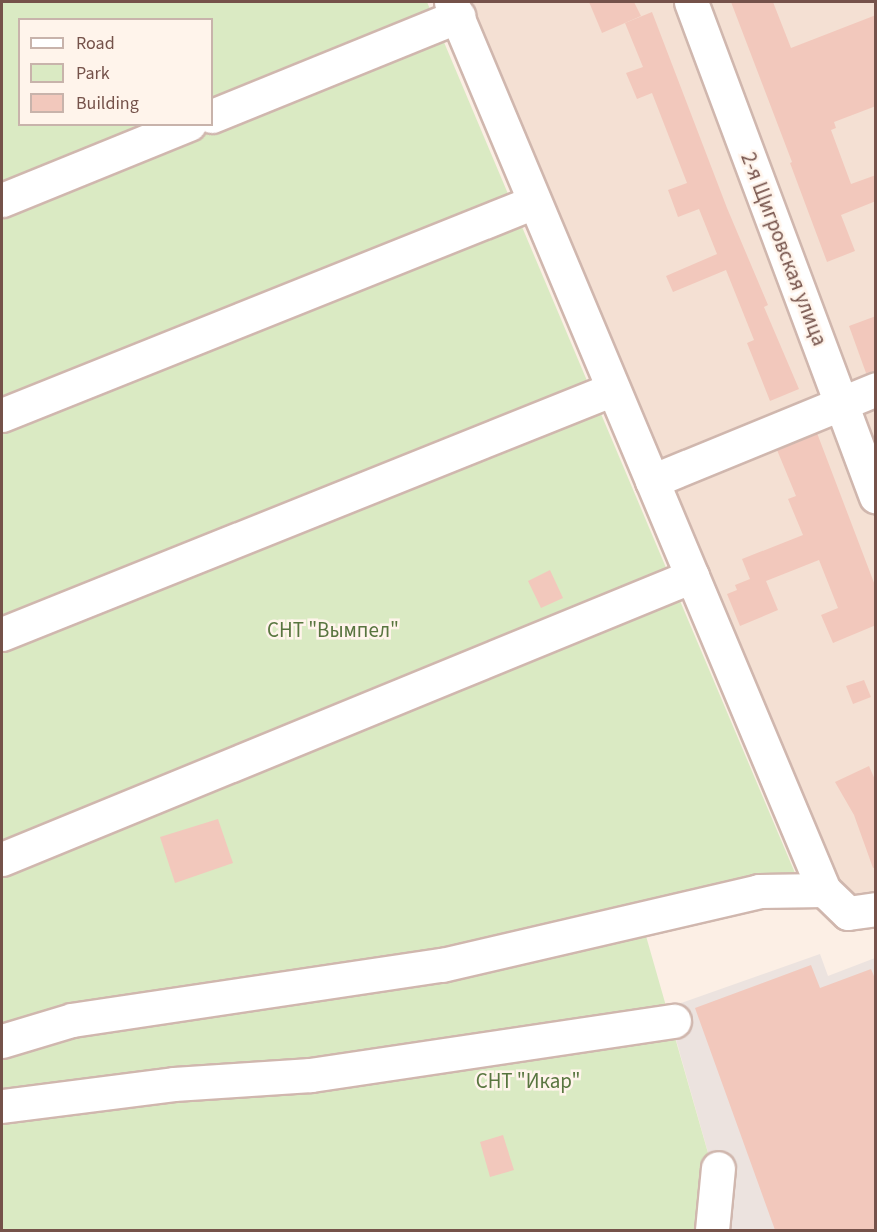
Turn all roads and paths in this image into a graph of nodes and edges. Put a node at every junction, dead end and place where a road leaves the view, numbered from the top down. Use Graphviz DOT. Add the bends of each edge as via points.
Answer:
graph roads {
  1 [pos="691,2"];
  2 [pos="454,9"];
  3 [pos="213,116"];
  4 [pos="184,126"];
  5 [pos="2,200"];
  6 [pos="534,202"];
  7 [pos="613,389"];
  8 [pos="876,389"];
  9 [pos="841,402"];
  10 [pos="2,415"];
  11 [pos="652,481"];
  12 [pos="876,496"];
  13 [pos="692,576"];
  14 [pos="2,634"];
  15 [pos="2,859"];
  16 [pos="824,890"];
  17 [pos="876,909"];
  18 [pos="674,1021"];
  19 [pos="2,1041"];
  20 [pos="2,1106"];
  21 [pos="718,1168"];
  22 [pos="712,1230"];
  1 -- 9 [label="street, 2-я Щигровская улица"];
  2 -- 3 [label="street"];
  2 -- 6 [label="street"];
  4 -- 5 [label="street"];
  6 -- 7 [label="street"];
  6 -- 10 [label="street"];
  7 -- 11 [label="street"];
  7 -- 14 [label="street"];
  8 -- 9 [label="street"];
  9 -- 11 [label="street"];
  9 -- 12 [label="street, 2-я Щигровская улица"];
  11 -- 13 [label="street"];
  13 -- 15 [label="street"];
  13 -- 16 [label="street"];
  16 -- 17 [label="street" via="848,913"];
  16 -- 19 [label="street" via="759,891 442,965 72,1020"];
  18 -- 20 [label="street" via="311,1075 174,1084"];
  21 -- 22 [label="street"];
}
